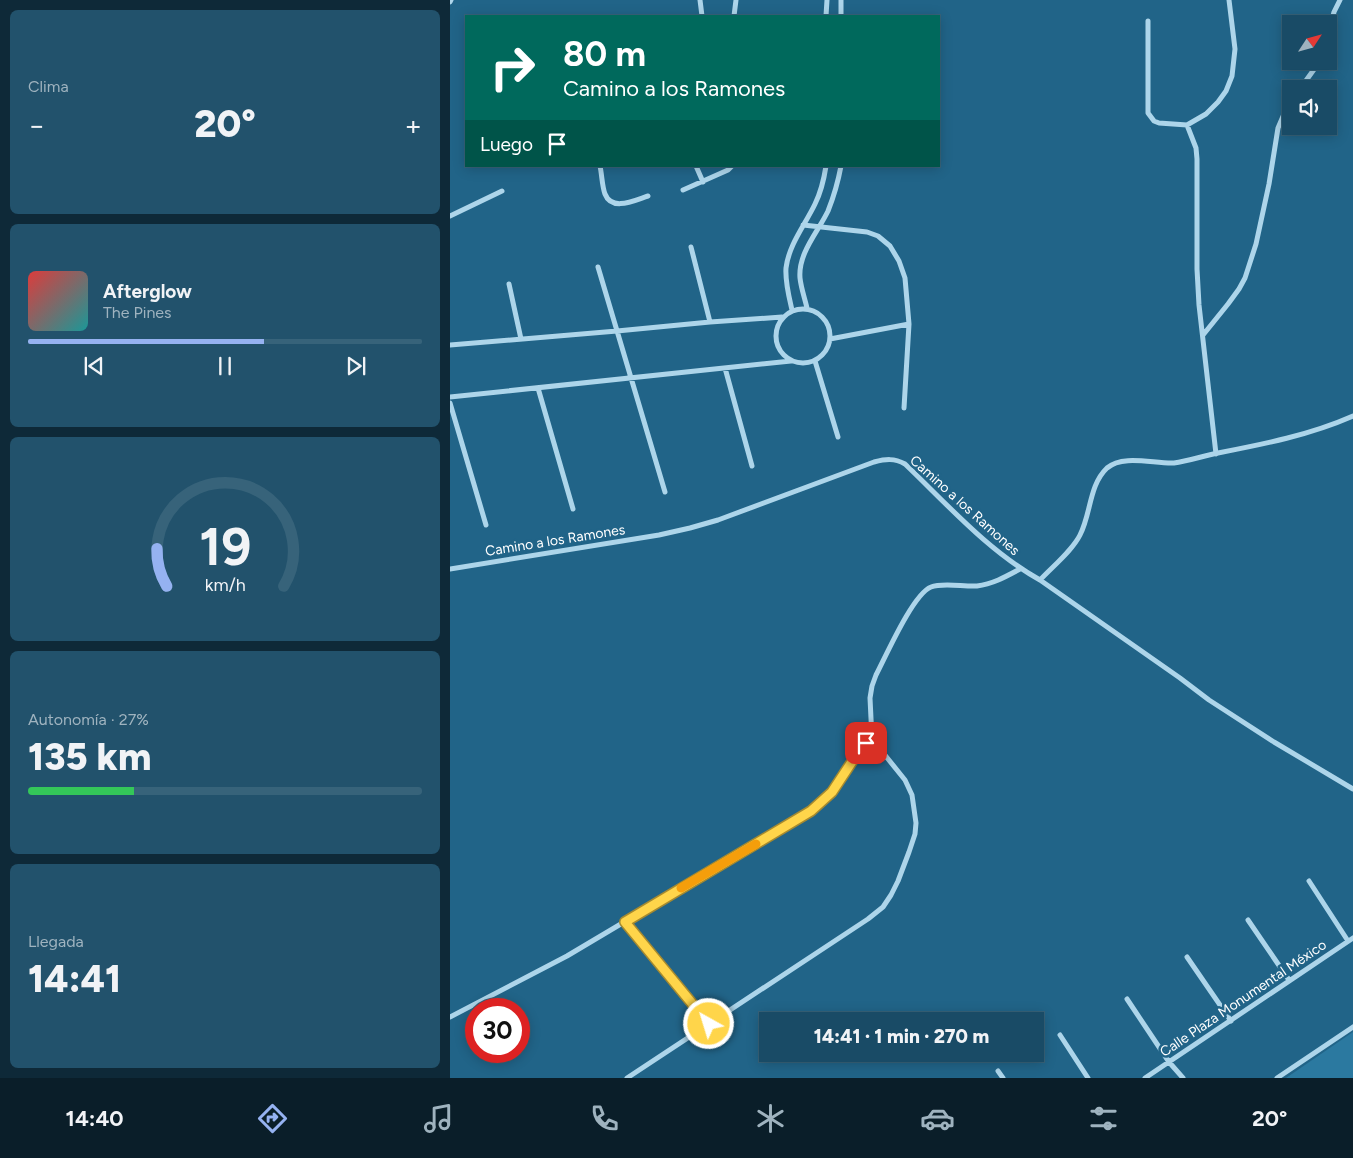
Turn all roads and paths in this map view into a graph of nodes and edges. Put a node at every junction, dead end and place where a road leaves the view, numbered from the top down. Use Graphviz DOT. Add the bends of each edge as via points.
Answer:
graph roads {
  1 [pos="700,0"];
  2 [pos="736,0"];
  3 [pos="827,0"];
  4 [pos="841,0"];
  5 [pos="1229,0"];
  6 [pos="1340,0"];
  7 [pos="702,15"];
  8 [pos="734,15"];
  9 [pos="826,15"];
  10 [pos="841,15"];
  11 [pos="1333,15"];
  12 [pos="1148,21"];
  13 [pos="1282,119"];
  14 [pos="1187,125"];
  15 [pos="600,167"];
  16 [pos="696,167"];
  17 [pos="731,167"];
  18 [pos="826,167"];
  19 [pos="841,167"];
  20 [pos="703,182"];
  21 [pos="683,190"];
  22 [pos="502,191"];
  23 [pos="648,196"];
  24 [pos="450,216"];
  25 [pos="803,226"];
  26 [pos="819,227"];
  27 [pos="691,247"];
  28 [pos="598,267"];
  29 [pos="509,284"];
  30 [pos="807,308"];
  31 [pos="792,310"];
  32 [pos="782,317"];
  33 [pos="710,322"];
  34 [pos="909,324"];
  35 [pos="617,332"];
  36 [pos="1203,335"];
  37 [pos="521,339"];
  38 [pos="830,339"];
  39 [pos="450,345"];
  40 [pos="791,361"];
  41 [pos="815,361"];
  42 [pos="725,368"];
  43 [pos="631,378"];
  44 [pos="538,388"];
  45 [pos="450,397"];
  46 [pos="450,402"];
  47 [pos="904,408"];
  48 [pos="1353,416"];
  49 [pos="838,437"];
  50 [pos="1216,454"];
  51 [pos="752,466"];
  52 [pos="665,492"];
  53 [pos="573,509"];
  54 [pos="486,525"];
  55 [pos="450,569"];
  56 [pos="1020,569"];
  57 [pos="1040,580"];
  58 [pos="872,739"];
  59 [pos="1353,789"];
  60 [pos="1309,881"];
  61 [pos="1248,920"];
  62 [pos="625,922"];
  63 [pos="1350,939"];
  64 [pos="1186,957"];
  65 [pos="1289,980"];
  66 [pos="1127,999"];
  67 [pos="450,1017"];
  68 [pos="1231,1021"];
  69 [pos="709,1024"];
  70 [pos="1353,1027"];
  71 [pos="1060,1035"];
  72 [pos="1169,1062"];
  73 [pos="998,1071"];
  74 [pos="628,1077"];
  75 [pos="1003,1078"];
  76 [pos="1088,1078"];
  77 [pos="1145,1078"];
  78 [pos="1183,1078"];
  79 [pos="1277,1078"];
  1 -- 7 [label="street"];
  2 -- 8 [label="street"];
  3 -- 9 [label="street"];
  4 -- 10 [label="street"];
  5 -- 14 [label="street" via="1235,49 1232,76 1218,102"];
  6 -- 11 [label="street"];
  12 -- 14 [label="street" via="1148,113 1159,123"];
  13 -- 36 [label="street" via="1270,184 1245,278"];
  14 -- 36 [label="street" via="1197,159 1196,269"];
  15 -- 23 [label="street" via="605,194 614,204"];
  16 -- 20 [label="street"];
  17 -- 20 [label="street"];
  18 -- 25 [label="street" via="816,203"];
  19 -- 26 [label="street" via="838,186"];
  20 -- 21 [label="street"];
  22 -- 24 [label="street"];
  25 -- 26 [label="street"];
  25 -- 31 [label="street" via="786,268"];
  26 -- 30 [label="street" via="802,264 800,278"];
  26 -- 34 [label="street" via="867,232 890,246 905,278"];
  27 -- 33 [label="street"];
  28 -- 35 [label="street"];
  29 -- 37 [label="street"];
  30 -- 31 [label="street"];
  30 -- 38 [label="street" via="825,319"];
  31 -- 32 [label="street"];
  32 -- 33 [label="street"];
  32 -- 40 [label="street" via="776,329 776,341 781,353"];
  33 -- 35 [label="street"];
  34 -- 38 [label="street"];
  34 -- 47 [label="street"];
  35 -- 37 [label="street"];
  35 -- 43 [label="street"];
  36 -- 50 [label="street"];
  37 -- 39 [label="street"];
  38 -- 41 [label="street" via="827,348"];
  40 -- 41 [label="street"];
  40 -- 42 [label="street"];
  41 -- 49 [label="street"];
  42 -- 43 [label="street"];
  42 -- 51 [label="street"];
  43 -- 44 [label="street"];
  43 -- 52 [label="street"];
  44 -- 45 [label="street"];
  44 -- 53 [label="street"];
  46 -- 54 [label="street"];
  48 -- 50 [label="street" via="1288,439"];
  50 -- 57 [label="street" via="1174,463 1129,461 1109,467 1095,487 1080,535"];
  55 -- 56 [label="street, Camino a los Ramones" via="690,528 874,462 892,459 905,464 988,544"];
  56 -- 57 [label="street, Camino a los Ramones"];
  56 -- 58 [label="street" via="979,586 938,585 915,602 874,680 870,698"];
  57 -- 59 [label="street, Camino a los Ramones" via="1209,700"];
  58 -- 62 [label="street" via="861,748 832,792 811,811"];
  58 -- 69 [label="street" via="905,780 915,810 915,834 892,895 868,919"];
  60 -- 63 [label="street"];
  61 -- 65 [label="street"];
  62 -- 67 [label="street"];
  62 -- 69 [label="street"];
  63 -- 65 [label="street, Calle Plaza Monumental México"];
  64 -- 68 [label="street"];
  65 -- 68 [label="street, Calle Plaza Monumental México"];
  66 -- 72 [label="street"];
  68 -- 72 [label="street, Calle Plaza Monumental México"];
  69 -- 74 [label="street"];
  70 -- 79 [label="street"];
  71 -- 76 [label="street"];
  72 -- 77 [label="street, Calle Plaza Monumental México"];
  72 -- 78 [label="street"];
  73 -- 75 [label="street"];
}
